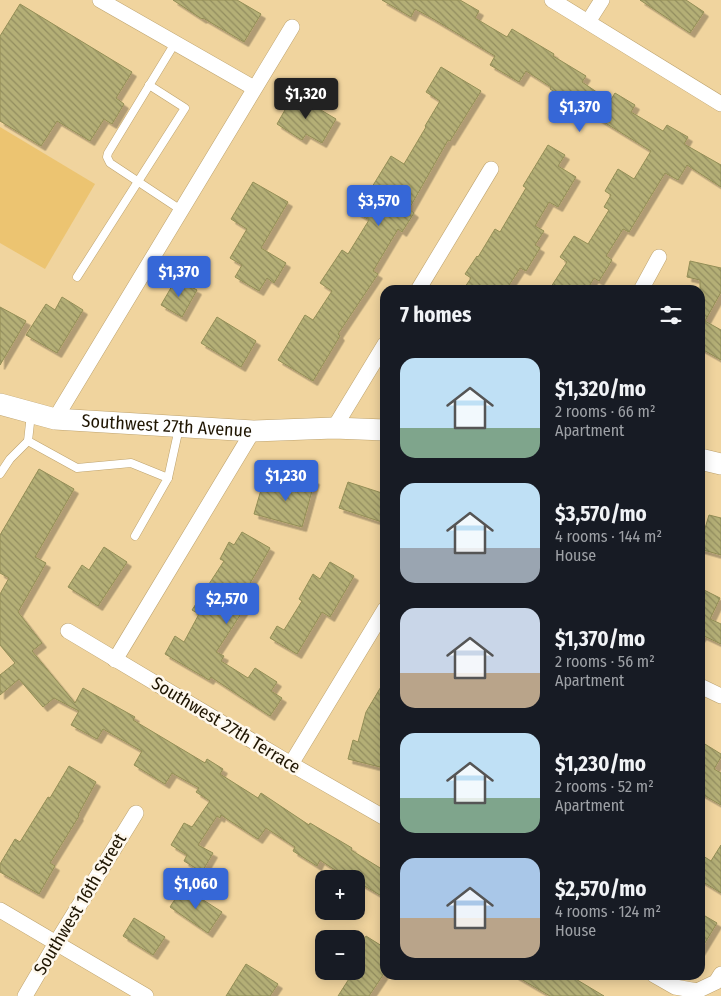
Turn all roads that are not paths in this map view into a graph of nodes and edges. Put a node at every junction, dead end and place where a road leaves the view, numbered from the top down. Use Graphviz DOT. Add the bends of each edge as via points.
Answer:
graph roads {
  1 [pos="100,0"];
  2 [pos="552,0"];
  3 [pos="602,0"];
  4 [pos="588,22"];
  5 [pos="292,27"];
  6 [pos="175,43"];
  7 [pos="149,85"];
  8 [pos="254,88"];
  9 [pos="721,104"];
  10 [pos="492,168"];
  11 [pos="138,181"];
  12 [pos="181,210"];
  13 [pos="659,257"];
  14 [pos="77,277"];
  15 [pos="421,285"];
  16 [pos="644,285"];
  17 [pos="380,352"];
  18 [pos="0,404"];
  19 [pos="31,412"];
  20 [pos="55,419"];
  21 [pos="180,426"];
  22 [pos="334,428"];
  23 [pos="253,430"];
  24 [pos="380,430"];
  25 [pos="28,441"];
  26 [pos="705,461"];
  27 [pos="721,464"];
  28 [pos="0,474"];
  29 [pos="168,478"];
  30 [pos="135,536"];
  31 [pos="380,616"];
  32 [pos="68,631"];
  33 [pos="115,660"];
  34 [pos="705,688"];
  35 [pos="721,696"];
  36 [pos="291,764"];
  37 [pos="136,813"];
  38 [pos="380,815"];
  39 [pos="0,910"];
  40 [pos="56,943"];
  41 [pos="721,974"];
  42 [pos="663,980"];
  43 [pos="25,996"];
  44 [pos="146,996"];
  1 -- 6 [label="street"];
  2 -- 4 [label="street"];
  3 -- 4 [label="street"];
  4 -- 9 [label="street"];
  5 -- 8 [label="street"];
  6 -- 7 [label="lane"];
  6 -- 8 [label="street"];
  7 -- 11 [label="lane" via="107,158"];
  7 -- 11 [label="lane" via="185,108"];
  8 -- 12 [label="street"];
  10 -- 15 [label="street"];
  11 -- 12 [label="lane"];
  11 -- 14 [label="lane"];
  12 -- 20 [label="street"];
  13 -- 16 [label="street"];
  17 -- 22 [label="street"];
  18 -- 19 [label="street, Southwest 27th Avenue"];
  19 -- 20 [label="street, Southwest 27th Avenue"];
  19 -- 25 [label="lane"];
  20 -- 21 [label="street, Southwest 27th Avenue"];
  21 -- 23 [label="street, Southwest 27th Avenue"];
  21 -- 29 [label="lane"];
  22 -- 23 [label="street, Southwest 27th Avenue"];
  22 -- 24 [label="street, Southwest 27th Avenue"];
  23 -- 33 [label="street"];
  25 -- 28 [label="lane"];
  25 -- 29 [label="lane" via="77,468 131,463"];
  26 -- 27 [label="street"];
  29 -- 30 [label="lane"];
  31 -- 36 [label="street"];
  32 -- 33 [label="street, Southwest 27th Terrace"];
  33 -- 36 [label="street, Southwest 27th Terrace"];
  34 -- 35 [label="street"];
  36 -- 38 [label="street, Southwest 27th Terrace"];
  37 -- 40 [label="street, Southwest 16th Street"];
  39 -- 40 [label="street"];
  40 -- 43 [label="street, Southwest 16th Street"];
  40 -- 44 [label="street"];
  41 -- 42 [label="street" via="716,982 697,991 675,987"];
}
